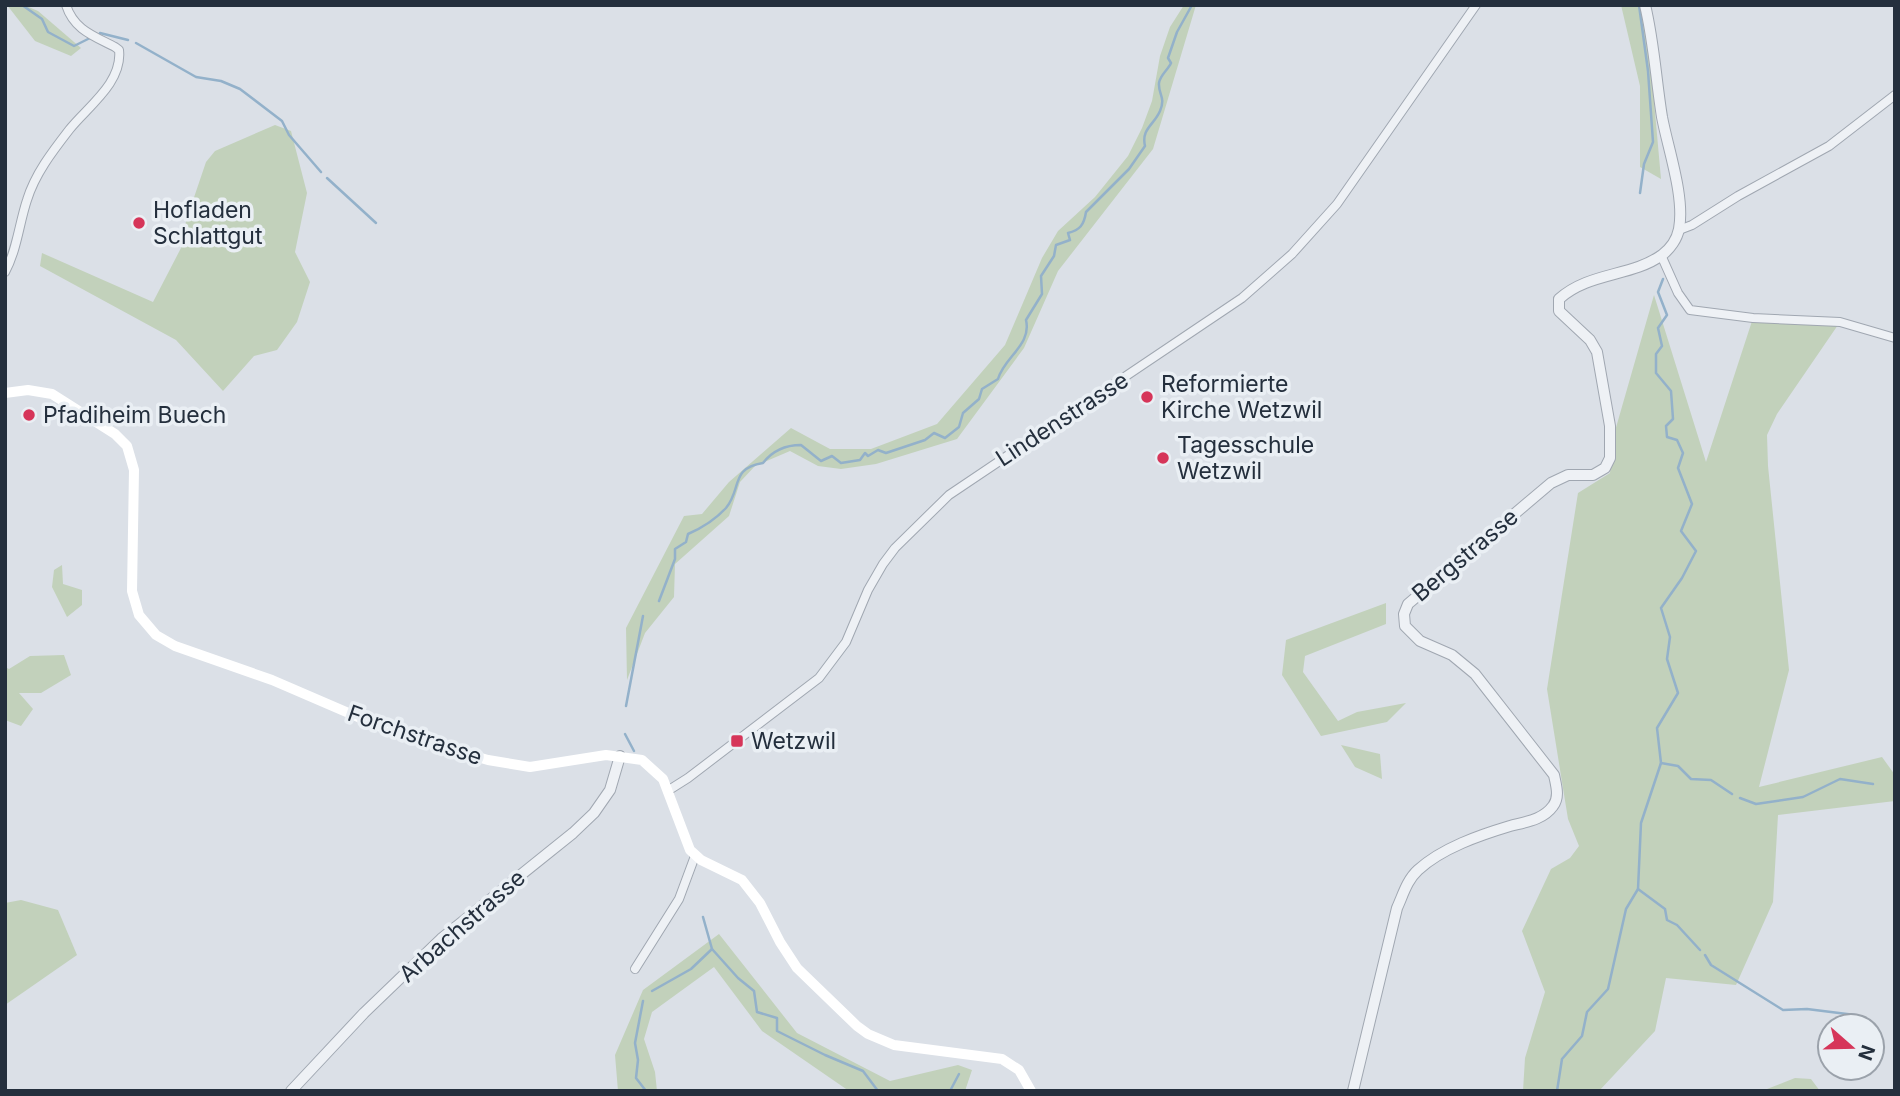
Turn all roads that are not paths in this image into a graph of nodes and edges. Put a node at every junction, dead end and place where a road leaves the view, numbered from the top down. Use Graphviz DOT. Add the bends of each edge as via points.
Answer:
graph roads {
  1 [pos="66,5"];
  2 [pos="1476,5"];
  3 [pos="1645,5"];
  4 [pos="1895,94"];
  5 [pos="1679,230"];
  6 [pos="1661,255"];
  7 [pos="5,272"];
  8 [pos="1895,338"];
  9 [pos="5,393"];
  10 [pos="620,756"];
  11 [pos="669,790"];
  12 [pos="695,856"];
  13 [pos="635,969"];
  14 [pos="291,1091"];
  15 [pos="1031,1091"];
  16 [pos="1353,1091"];
  1 -- 7 [label="street" via="70,18 83,31 115,47 120,56 107,88 41,169"];
  2 -- 11 [label="street, Lindenstrasse" via="1337,204 1293,254 1242,298 949,495 883,564 846,642 819,678"];
  3 -- 5 [label="street" via="1676,183"];
  4 -- 5 [label="street" via="1829,146"];
  5 -- 6 [label="street"];
  6 -- 8 [label="street" via="1690,310 1840,322"];
  6 -- 16 [label="street, Bergstrasse" via="1573,287 1559,299 1559,311 1590,340 1599,359 1611,439 1605,468 1593,475 1569,475 1551,482 1408,604 1404,614 1405,626 1420,641 1452,655 1475,674 1554,775 1558,793 1554,806 1536,820 1487,834 1417,870 1397,908"];
  9 -- 10 [label="main road, Forchstrasse" via="52,394 127,446 134,470 132,591 142,621 166,641 395,733 488,760 530,767"];
  10 -- 11 [label="main road, Forchstrasse" via="646,762"];
  10 -- 14 [label="street, Arbachstrasse" via="610,790 594,813 441,939"];
  11 -- 12 [label="main road, Forchstrasse" via="686,844"];
  12 -- 13 [label="street" via="679,899"];
  12 -- 15 [label="main road" via="742,880 797,968 868,1034 908,1048 1002,1059 1019,1070"];
}
